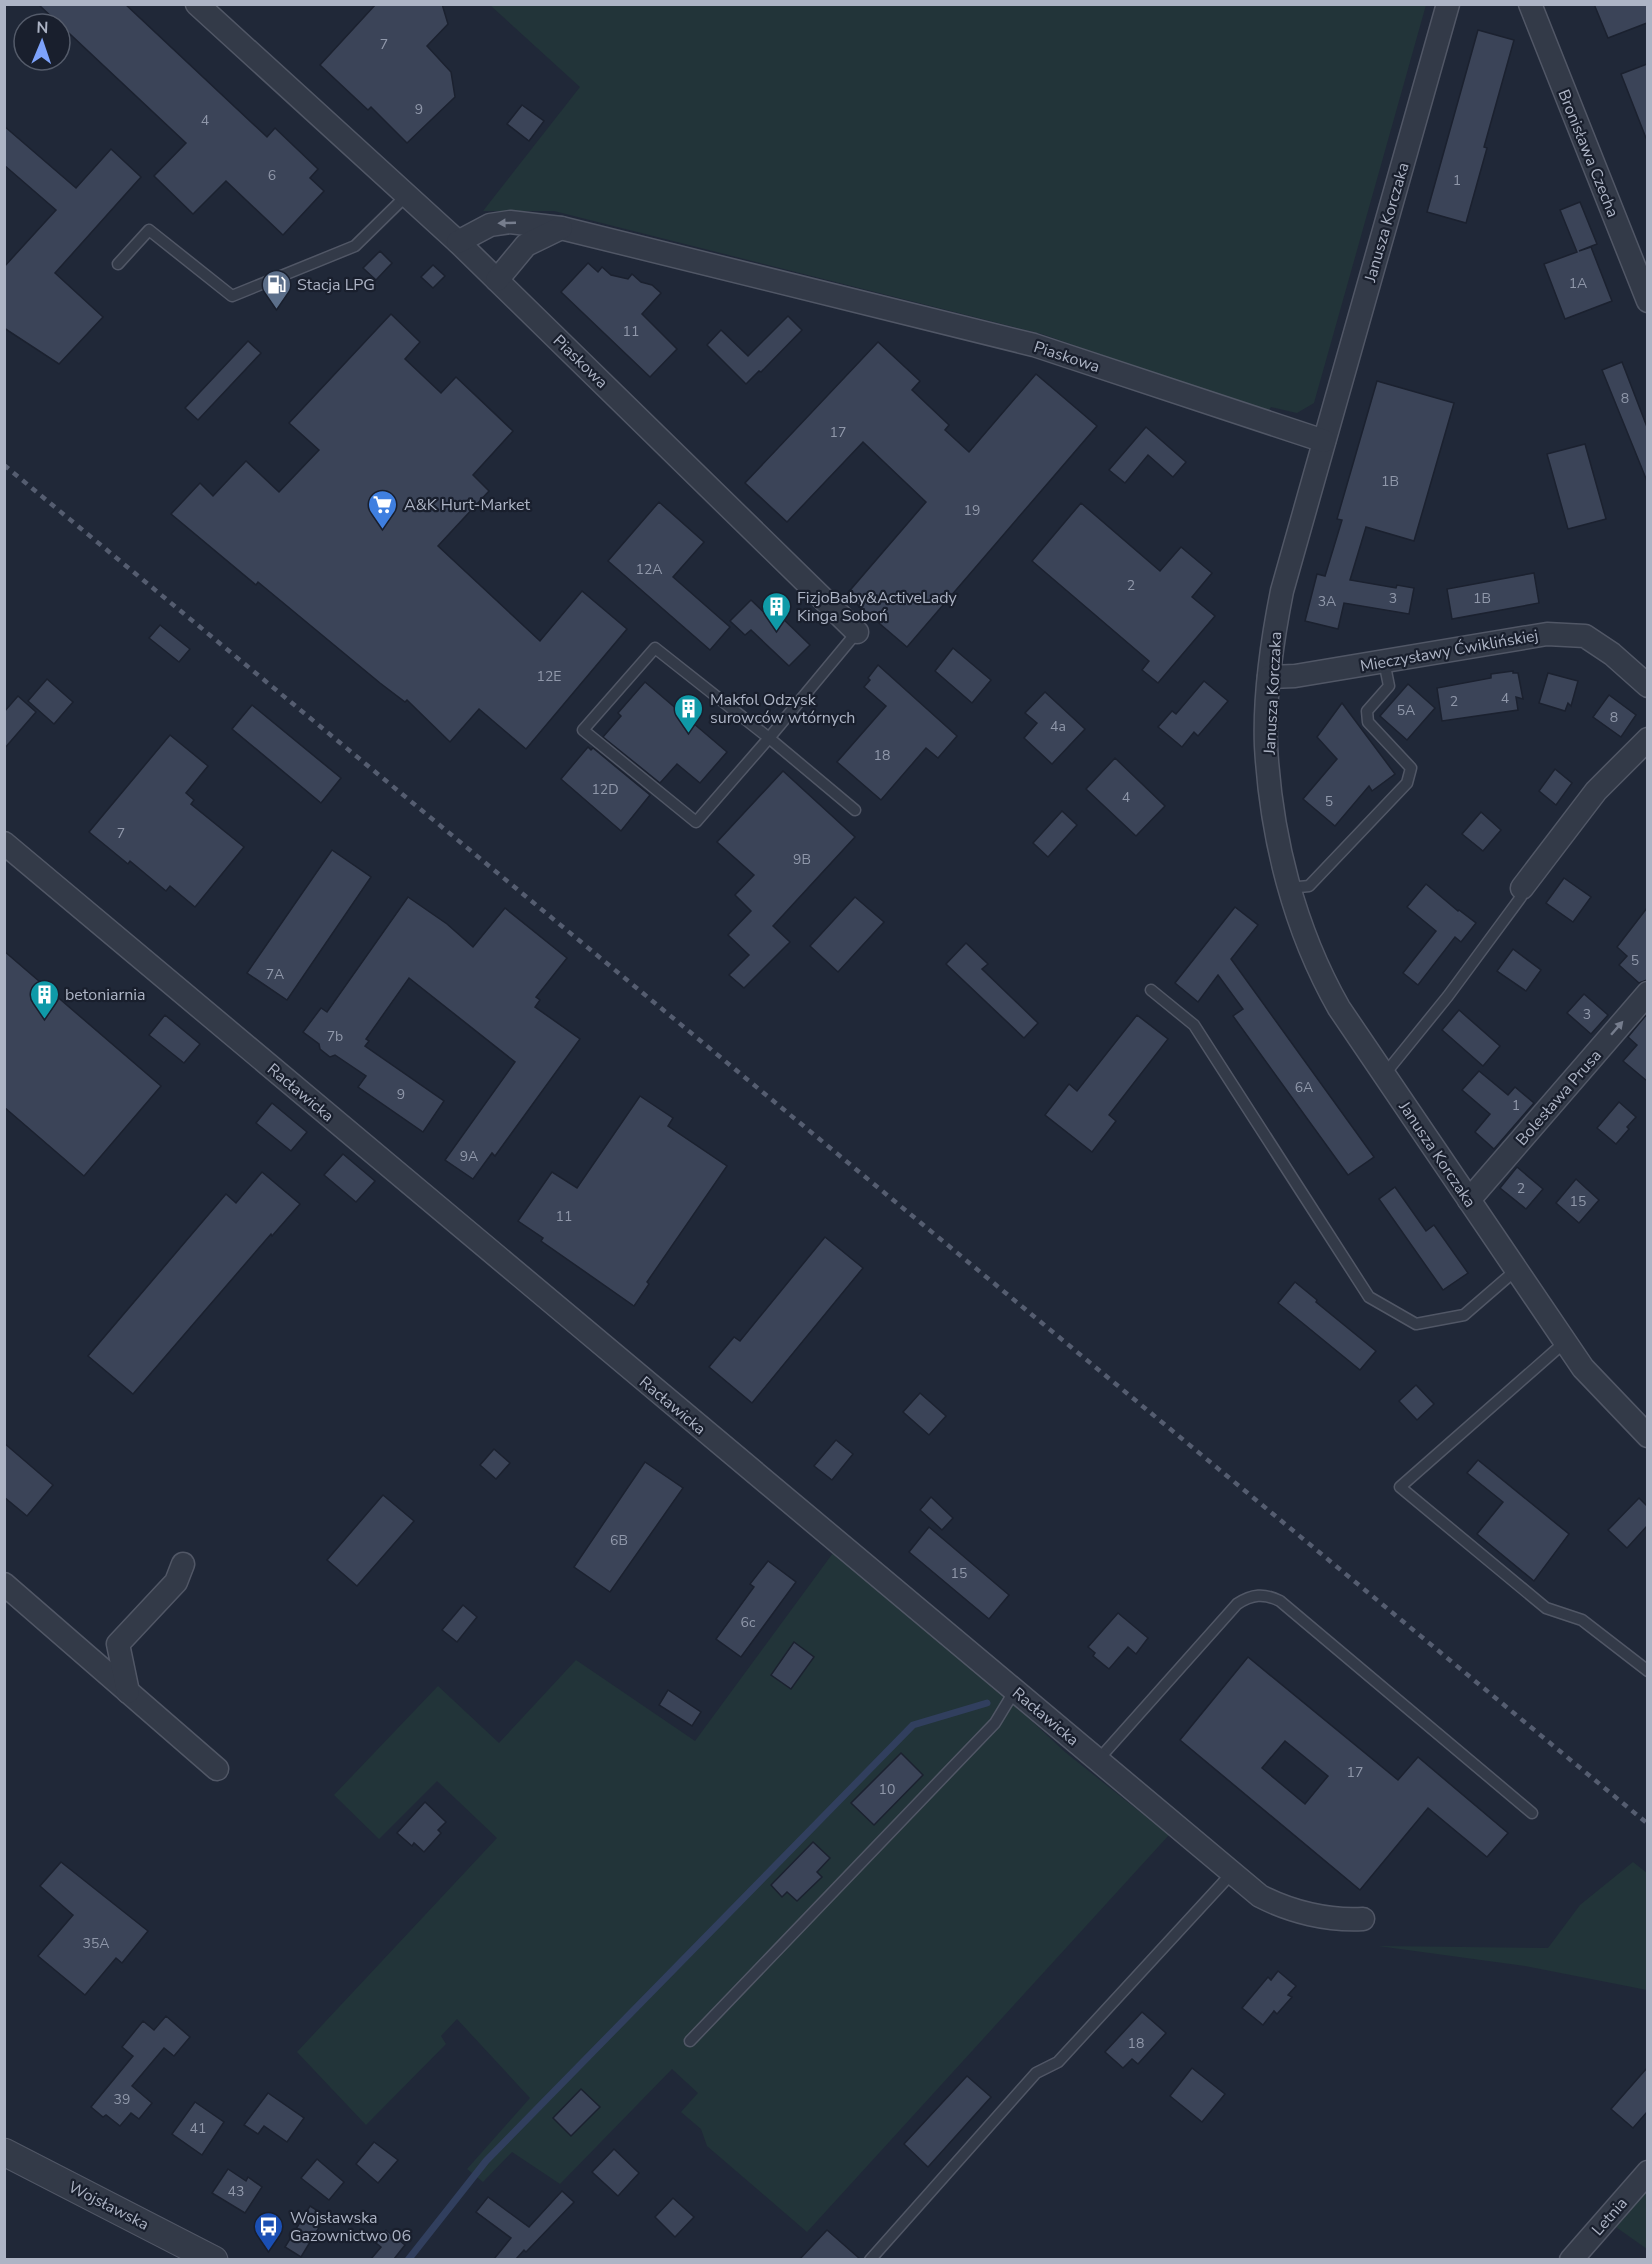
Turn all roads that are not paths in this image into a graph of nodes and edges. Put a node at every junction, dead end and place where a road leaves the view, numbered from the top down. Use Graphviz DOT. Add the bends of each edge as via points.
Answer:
graph roads {
  1 [pos="197,4"];
  2 [pos="1448,4"];
  3 [pos="1530,4"];
  4 [pos="407,195"];
  5 [pos="561,228"];
  6 [pos="458,242"];
  7 [pos="118,264"];
  8 [pos="497,280"];
  9 [pos="1647,301"];
  10 [pos="1324,441"];
  11 [pos="857,632"];
  12 [pos="1384,661"];
  13 [pos="1269,677"];
  14 [pos="1647,686"];
  15 [pos="769,738"];
  16 [pos="1647,739"];
  17 [pos="855,810"];
  18 [pos="4,843"];
  19 [pos="1289,888"];
  20 [pos="1522,888"];
  21 [pos="1151,990"];
  22 [pos="1647,993"];
  23 [pos="1384,1075"];
  24 [pos="1469,1200"];
  25 [pos="1516,1270"];
  26 [pos="1565,1342"];
  27 [pos="1647,1436"];
  28 [pos="183,1564"];
  29 [pos="4,1584"];
  30 [pos="1647,1671"];
  31 [pos="1015,1690"];
  32 [pos="128,1692"];
  33 [pos="1098,1760"];
  34 [pos="217,1769"];
  35 [pos="1532,1813"];
  36 [pos="1232,1873"];
  37 [pos="1363,1919"];
  38 [pos="690,2041"];
  39 [pos="4,2152"];
  40 [pos="1647,2172"];
  41 [pos="208,2258"];
  42 [pos="870,2259"];
  43 [pos="1571,2259"];
  1 -- 4 [label="street, Piaskowa"];
  2 -- 10 [label="street, Janusza Korczaka"];
  3 -- 9 [label="street, Bronisława Czecha"];
  4 -- 6 [label="street, Piaskowa"];
  4 -- 7 [label="lane" via="355,246 232,296 149,230"];
  5 -- 6 [label="street, Piaskowa, one-way" via="510,222 490,225"];
  5 -- 8 [label="street" via="526,245"];
  5 -- 10 [label="street, Piaskowa" via="1034,345"];
  6 -- 8 [label="street, Piaskowa"];
  8 -- 11 [label="street, Piaskowa"];
  10 -- 13 [label="street, Janusza Korczaka" via="1282,591"];
  11 -- 15 [label="lane, Piaskowa"];
  12 -- 13 [label="street, Mieczysławy Ćwiklińskiej"];
  12 -- 14 [label="street, Mieczysławy Ćwiklińskiej" via="1547,634 1585,636"];
  12 -- 19 [label="lane" via="1389,686 1367,711 1368,722 1411,768 1407,783 1309,886"];
  13 -- 19 [label="street, Janusza Korczaka" via="1266,745 1274,817"];
  15 -- 15 [label="lane, Piaskowa" via="696,822 583,730 656,648"];
  15 -- 17 [label="lane, Piaskowa"];
  16 -- 20 [label="street" via="1596,791"];
  18 -- 31 [label="street, Racławicka"];
  19 -- 23 [label="street, Janusza Korczaka" via="1326,986"];
  20 -- 23 [label="lane" via="1521,897 1455,987"];
  21 -- 25 [label="lane" via="1194,1025 1369,1297 1416,1324 1464,1315"];
  24 -- 22 [label="street, Bolesława Prusa, one-way"];
  23 -- 24 [label="street, Janusza Korczaka"];
  24 -- 25 [label="street, Janusza Korczaka"];
  25 -- 26 [label="street, Janusza Korczaka"];
  26 -- 27 [label="street, Janusza Korczaka" via="1583,1368"];
  26 -- 30 [label="lane" via="1400,1487 1546,1608 1582,1620"];
  28 -- 32 [label="street" via="176,1582 118,1644"];
  29 -- 32 [label="street"];
  31 -- 33 [label="street, Racławicka"];
  31 -- 38 [label="lane" via="995,1723"];
  32 -- 34 [label="street"];
  33 -- 35 [label="lane" via="1237,1604 1258,1595 1280,1600"];
  33 -- 36 [label="street, Racławicka"];
  36 -- 37 [label="street, Racławicka" via="1260,1896 1282,1907 1348,1920"];
  36 -- 42 [label="lane" via="1058,2062 1036,2073"];
  39 -- 41 [label="street, Wojsławska"];
  40 -- 43 [label="street, Letnia"];
}
